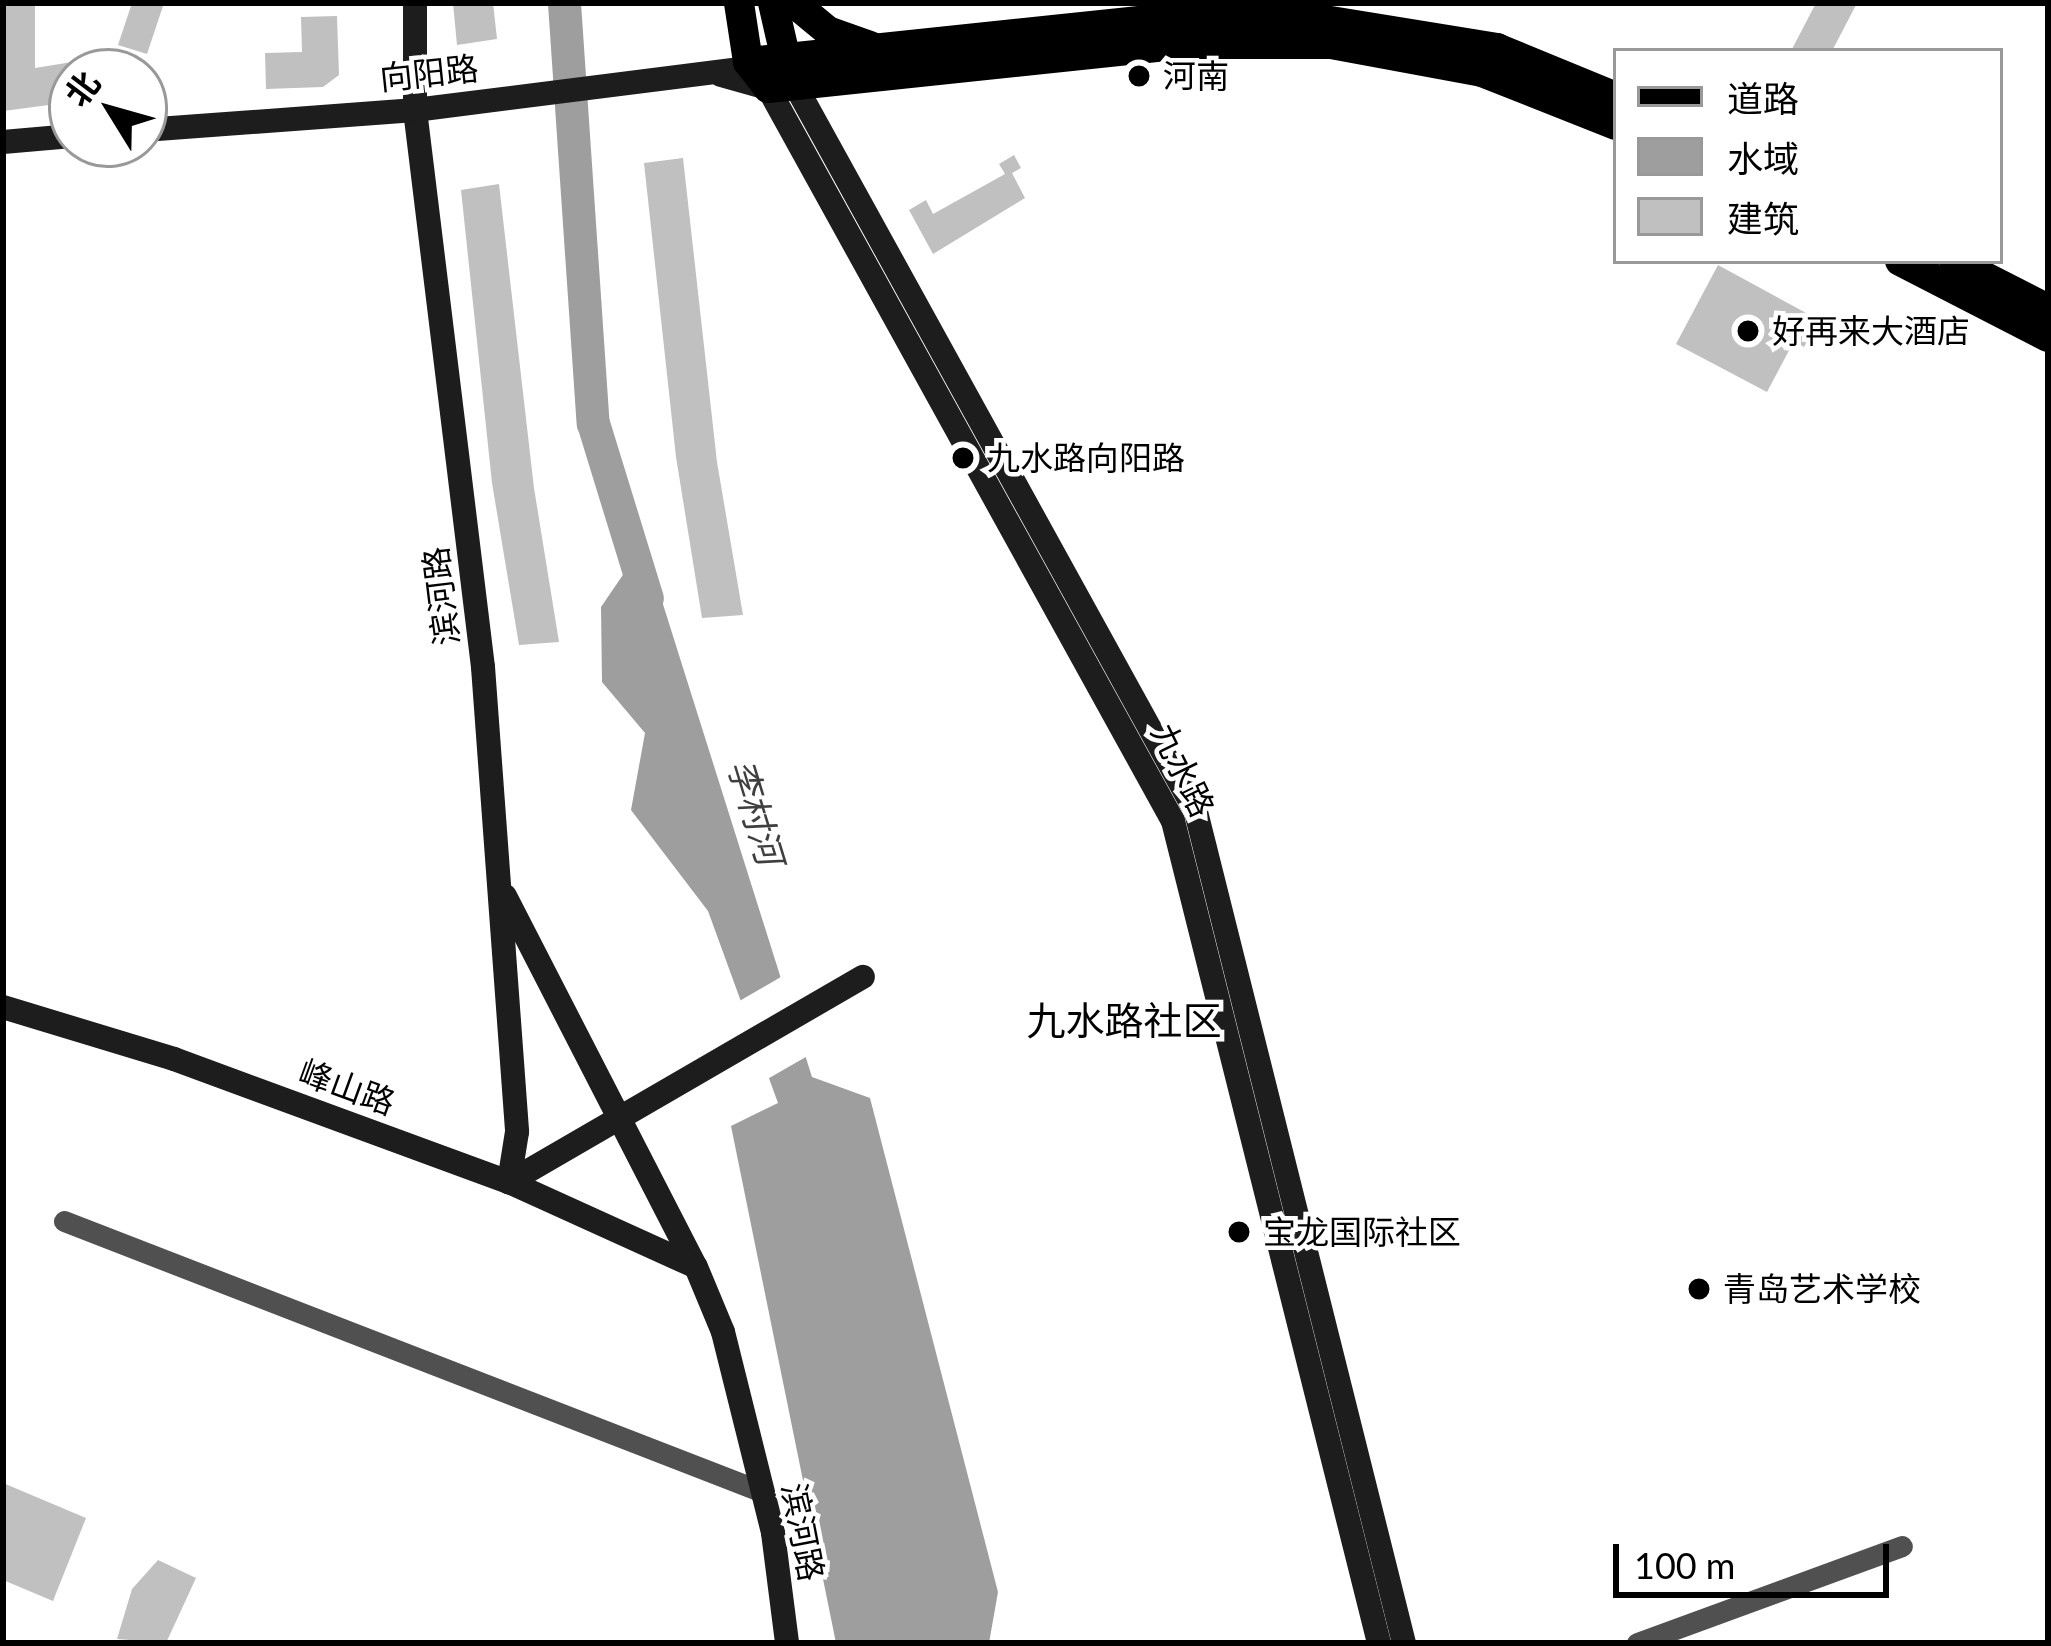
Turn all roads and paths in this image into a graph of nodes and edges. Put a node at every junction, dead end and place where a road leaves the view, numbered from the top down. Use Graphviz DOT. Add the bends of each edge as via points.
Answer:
graph roads {
  1 [pos="415,3"];
  2 [pos="739,3"];
  3 [pos="773,3"];
  4 [pos="794,3"];
  5 [pos="882,49"];
  6 [pos="735,68"];
  7 [pos="782,78"];
  8 [pos="1613,96"];
  9 [pos="428,108"];
  10 [pos="1613,124"];
  11 [pos="168,128"];
  12 [pos="48,138"];
  13 [pos="3,142"];
  14 [pos="1906,264"];
  15 [pos="1960,264"];
  16 [pos="2048,309"];
  17 [pos="2048,337"];
  18 [pos="499,884"];
  19 [pos="863,976"];
  20 [pos="3,1007"];
  21 [pos="621,1120"];
  22 [pos="509,1182"];
  23 [pos="64,1221"];
  24 [pos="696,1268"];
  25 [pos="763,1492"];
  26 [pos="1902,1546"];
  27 [pos="788,1643"];
  28 [pos="1379,1643"];
  29 [pos="1404,1643"];
  30 [pos="1637,1643"];
  1 -- 9 [label="street, 滨河路"];
  2 -- 6 [label="main road"];
  3 -- 7 [label="main road, 九水路"];
  4 -- 5 [label="main road" via="829,31"];
  5 -- 7 [label="main road"];
  5 -- 8 [label="main road" via="1192,15 1334,16 1496,48"];
  6 -- 7 [label="main road"];
  6 -- 9 [label="street, 向阳路"];
  7 -- 10 [label="main road" via="1190,44 1331,44 1482,72"];
  7 -- 28 [label="street, 九水路" via="1173,821"];
  7 -- 29 [label="street, 九水路" via="1196,812"];
  9 -- 11 [label="street, 向阳路"];
  9 -- 18 [label="street, 滨河路"];
  12 -- 13 [label="street"];
  14 -- 17 [label="main road"];
  15 -- 16 [label="main road"];
  18 -- 21 [label="street, 滨河路"];
  18 -- 22 [label="street, 滨河路" via="518,1132"];
  19 -- 21 [label="street"];
  20 -- 22 [label="street, 峰山路" via="174,1059"];
  21 -- 22 [label="street"];
  21 -- 24 [label="street, 滨河路"];
  22 -- 24 [label="street, 峰山路"];
  23 -- 25 [label="street"];
  24 -- 25 [label="street, 滨河路" via="722,1332"];
  25 -- 27 [label="street, 滨河路"];
  26 -- 30 [label="street"];
}
